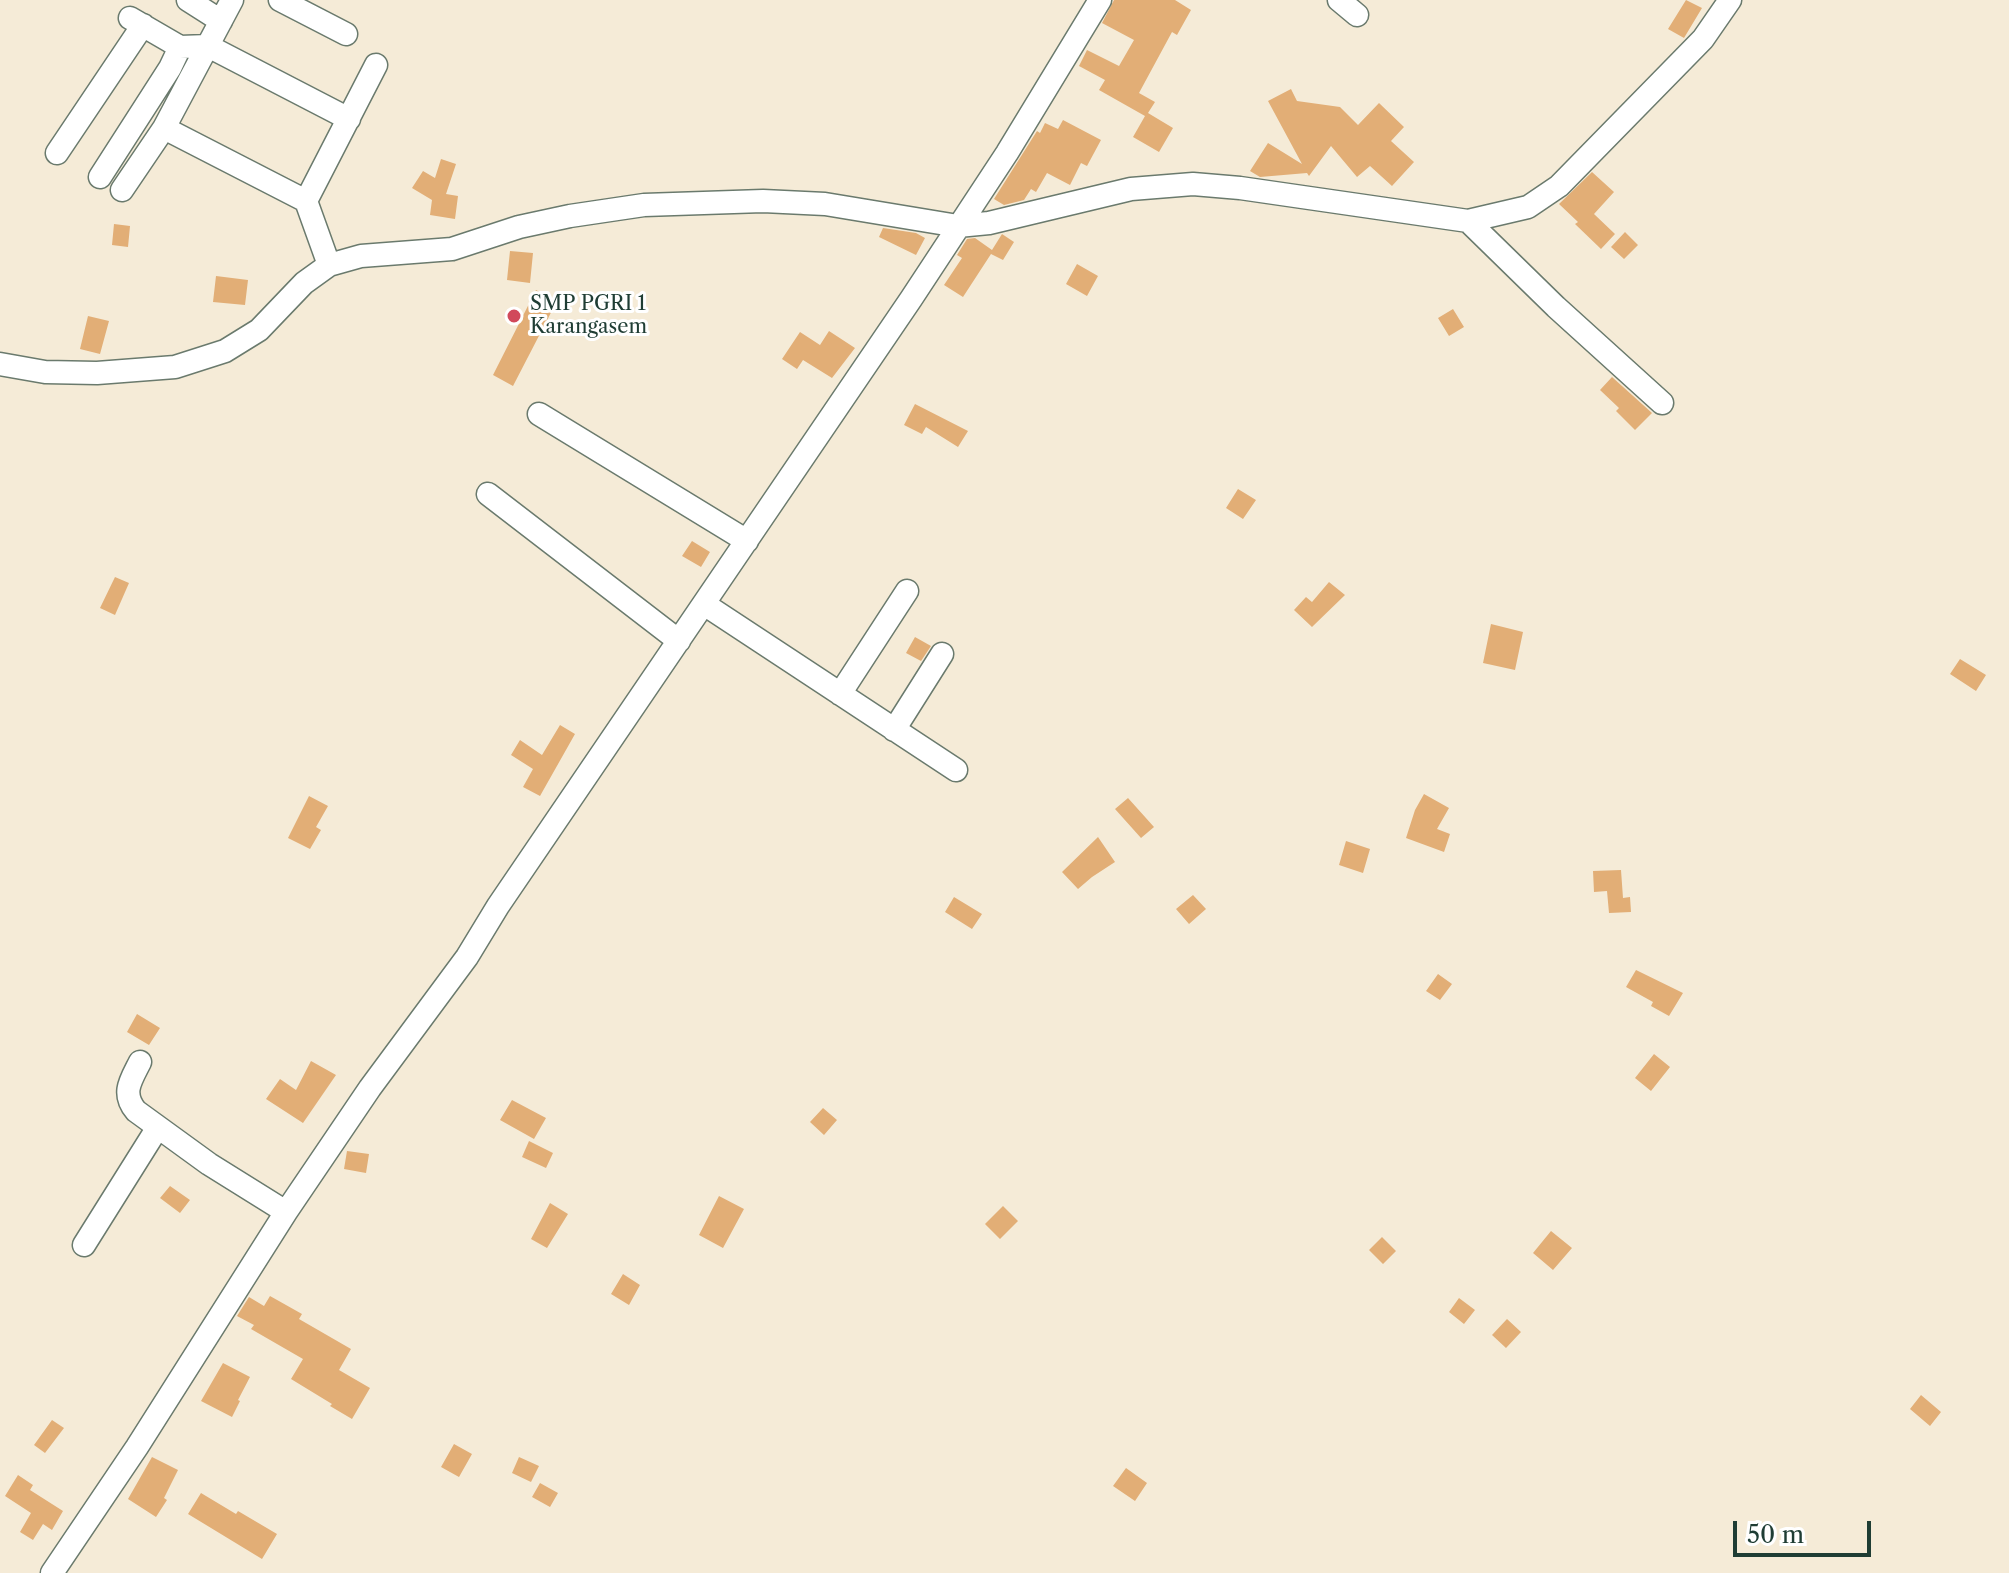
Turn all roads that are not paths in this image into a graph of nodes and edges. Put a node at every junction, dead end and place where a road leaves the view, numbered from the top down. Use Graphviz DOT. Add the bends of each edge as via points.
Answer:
graph roads {
  1 [pos="188,0"];
  2 [pos="232,0"];
  3 [pos="280,0"];
  4 [pos="1100,0"];
  5 [pos="1339,0"];
  6 [pos="1730,0"];
  7 [pos="1357,15"];
  8 [pos="221,21"];
  9 [pos="346,34"];
  10 [pos="208,46"];
  11 [pos="180,47"];
  12 [pos="376,65"];
  13 [pos="349,119"];
  14 [pos="164,128"];
  15 [pos="57,153"];
  16 [pos="100,177"];
  17 [pos="122,190"];
  18 [pos="306,201"];
  19 [pos="1468,221"];
  20 [pos="958,226"];
  21 [pos="329,265"];
  22 [pos="0,364"];
  23 [pos="1662,403"];
  24 [pos="539,414"];
  25 [pos="488,494"];
  26 [pos="747,541"];
  27 [pos="907,591"];
  28 [pos="704,604"];
  29 [pos="679,641"];
  30 [pos="942,654"];
  31 [pos="840,694"];
  32 [pos="894,730"];
  33 [pos="956,770"];
  34 [pos="140,1062"];
  35 [pos="158,1127"];
  36 [pos="286,1212"];
  37 [pos="84,1245"];
  38 [pos="52,1573"];
  1 -- 8 [label="street"];
  2 -- 8 [label="street"];
  3 -- 9 [label="street"];
  4 -- 20 [label="street"];
  5 -- 7 [label="street"];
  6 -- 19 [label="street" via="1703,39 1559,186 1528,207"];
  8 -- 10 [label="street"];
  10 -- 11 [label="street"];
  10 -- 13 [label="street"];
  10 -- 14 [label="street"];
  11 -- 15 [label="street" via="137,21"];
  11 -- 16 [label="street"];
  12 -- 13 [label="street"];
  13 -- 18 [label="street"];
  14 -- 17 [label="street"];
  14 -- 18 [label="street"];
  18 -- 21 [label="street"];
  19 -- 20 [label="street" via="1193,184 1131,189"];
  19 -- 23 [label="street"];
  20 -- 21 [label="street" via="825,204 644,205 532,224 452,249 361,256"];
  20 -- 26 [label="street"];
  21 -- 22 [label="street" via="259,330 225,351 175,367 97,373"];
  24 -- 26 [label="street"];
  25 -- 29 [label="street"];
  26 -- 28 [label="street"];
  27 -- 31 [label="street"];
  28 -- 29 [label="street"];
  28 -- 31 [label="street"];
  29 -- 36 [label="street" via="467,957"];
  30 -- 32 [label="street"];
  31 -- 32 [label="street"];
  32 -- 33 [label="street"];
  34 -- 35 [label="street" via="127,1097"];
  35 -- 36 [label="street"];
  35 -- 37 [label="street"];
  36 -- 38 [label="street"];
}
